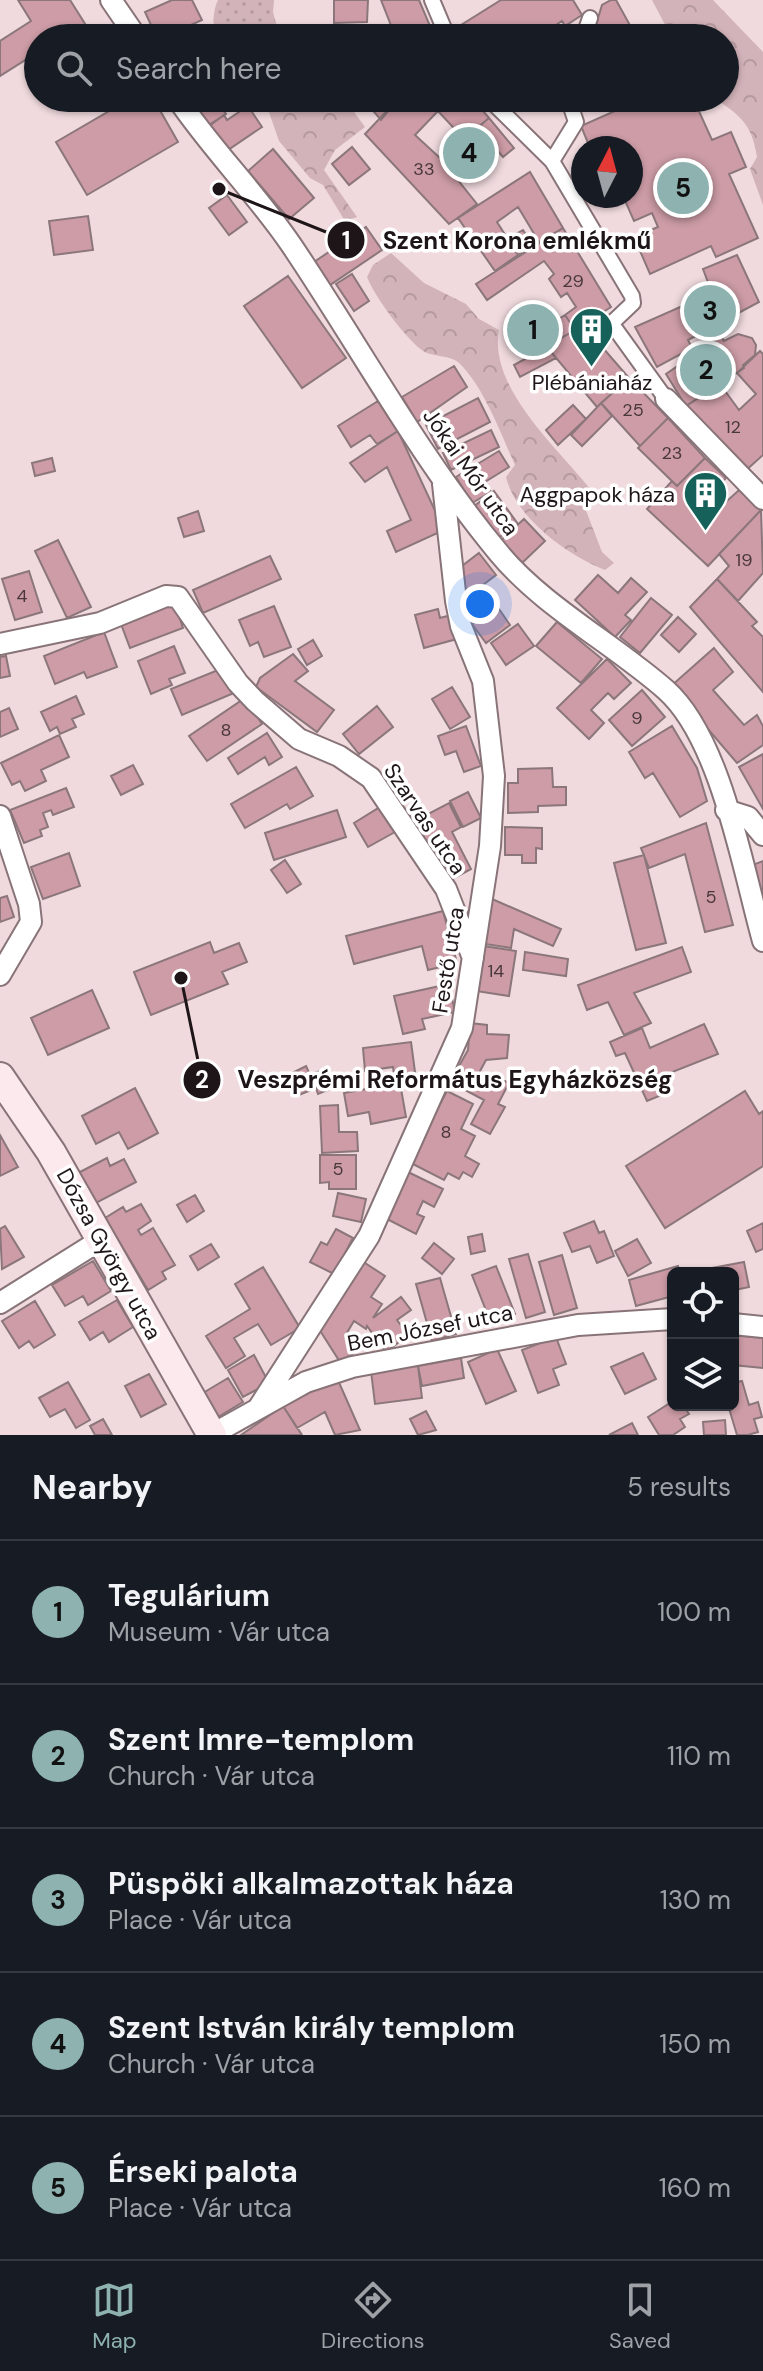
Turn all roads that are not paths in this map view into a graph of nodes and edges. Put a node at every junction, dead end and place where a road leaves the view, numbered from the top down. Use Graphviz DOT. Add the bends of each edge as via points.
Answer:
graph roads {
  1 [pos="111,0"];
  2 [pos="432,0"];
  3 [pos="590,18"];
  4 [pos="127,24"];
  5 [pos="442,24"];
  6 [pos="587,24"];
  7 [pos="187,112"];
  8 [pos="502,112"];
  9 [pos="573,112"];
  10 [pos="552,161"];
  11 [pos="666,399"];
  12 [pos="442,475"];
  13 [pos="763,499"];
  14 [pos="0,644"];
  15 [pos="726,810"];
  16 [pos="0,816"];
  17 [pos="763,835"];
  18 [pos="763,941"];
  19 [pos="473,958"];
  20 [pos="0,975"];
  21 [pos="0,1077"];
  22 [pos="99,1241"];
  23 [pos="0,1303"];
  24 [pos="667,1319"];
  25 [pos="739,1325"];
  26 [pos="763,1327"];
  27 [pos="259,1407"];
  28 [pos="212,1435"];
  1 -- 4 [label="street"];
  2 -- 5 [label="street"];
  3 -- 6 [label="street"];
  7 -- 12 [label="street, Jókai Mór utca" via="290,242"];
  8 -- 10 [label="street"];
  9 -- 10 [label="street" via="576,122"];
  10 -- 11 [label="street" via="632,296 633,303 614,327"];
  11 -- 13 [label="street"];
  12 -- 15 [label="street, Jókai Mór utca" via="500,555 668,692 693,721"];
  12 -- 19 [label="street, Festő utca" via="456,601 483,681 494,776 490,846"];
  14 -- 19 [label="street, Szarvas utca" via="100,623 166,596 178,597 255,701 299,739 339,756 371,778 446,889"];
  15 -- 17 [label="street" via="748,817"];
  15 -- 18 [label="street, Jókai Mór utca"];
  16 -- 20 [label="street" via="31,922"];
  19 -- 27 [label="street, Festő utca" via="458,1043 369,1236"];
  21 -- 22 [label="main road, Dózsa György utca" via="51,1152"];
  22 -- 23 [label="street"];
  22 -- 28 [label="main road, Dózsa György utca"];
  24 -- 27 [label="street, Bem József utca" via="578,1325 352,1367 306,1382"];
  25 -- 26 [label="street"];
  27 -- 28 [label="street, Bem József utca"];
}
